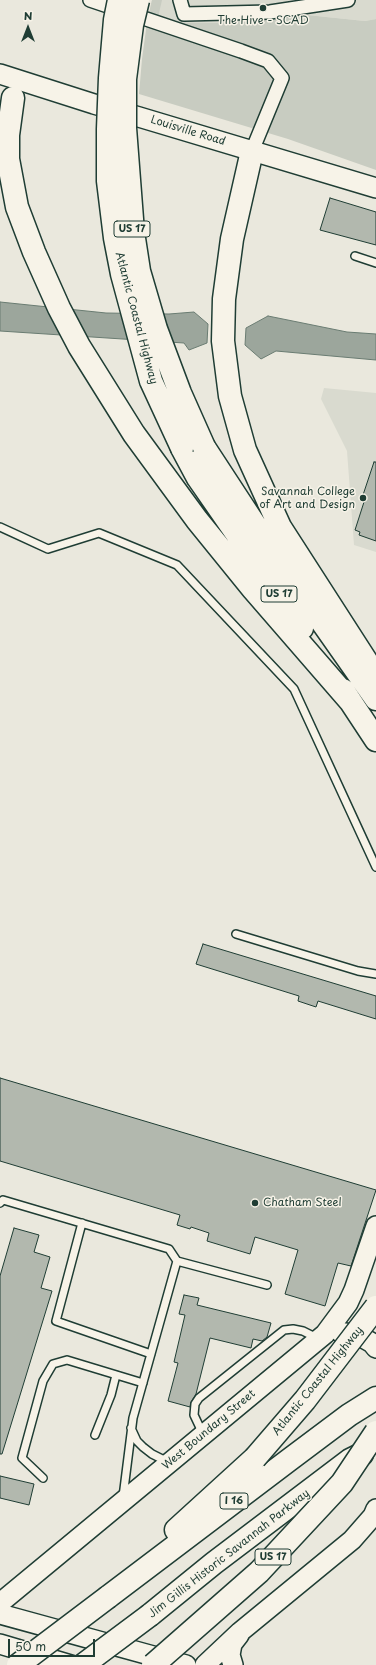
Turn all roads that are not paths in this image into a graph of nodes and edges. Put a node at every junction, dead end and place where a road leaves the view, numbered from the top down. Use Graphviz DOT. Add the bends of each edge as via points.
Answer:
graph roads {
  1 [pos="90,0"];
  2 [pos="119,0"];
  3 [pos="138,0"];
  4 [pos="180,0"];
  5 [pos="348,0"];
  6 [pos="331,1"];
  7 [pos="0,74"];
  8 [pos="13,98"];
  9 [pos="252,151"];
  10 [pos="376,188"];
  11 [pos="355,256"];
  12 [pos="376,263"];
  13 [pos="0,527"];
  14 [pos="376,676"];
  15 [pos="376,699"];
  16 [pos="351,702"];
  17 [pos="376,740"];
  18 [pos="376,867"];
  19 [pos="236,934"];
  20 [pos="376,974"];
  21 [pos="0,1203"];
  22 [pos="82,1223"];
  23 [pos="376,1226"];
  24 [pos="177,1261"];
  25 [pos="267,1285"];
  26 [pos="376,1306"];
  27 [pos="322,1336"];
  28 [pos="376,1348"];
  29 [pos="151,1354"];
  30 [pos="116,1375"];
  31 [pos="142,1383"];
  32 [pos="376,1398"];
  33 [pos="131,1428"];
  34 [pos="376,1432"];
  35 [pos="95,1435"];
  36 [pos="203,1435"];
  37 [pos="376,1446"];
  38 [pos="170,1463"];
  39 [pos="43,1478"];
  40 [pos="122,1502"];
  41 [pos="376,1509"];
  42 [pos="114,1593"];
  43 [pos="0,1603"];
  44 [pos="0,1614"];
  45 [pos="240,1632"];
  46 [pos="0,1644"];
  47 [pos="18,1665"];
  48 [pos="71,1665"];
  49 [pos="83,1665"];
  50 [pos="153,1665"];
  51 [pos="186,1665"];
  52 [pos="204,1665"];
  53 [pos="233,1665"];
  1 -- 9 [label="street" via="268,61 282,78"];
  2 -- 16 [label="highway, Atlantic Coastal Highway / US 17, bridge" via="110,78 108,181 122,274 151,381 198,478"];
  3 -- 15 [label="highway, Atlantic Coastal Highway / US 17, bridge" via="125,79 125,128 132,232 139,271 156,329 204,447 272,551"];
  4 -- 6 [label="street" via="184,14 270,12"];
  5 -- 6 [label="street"];
  7 -- 9 [label="main road, Louisville Road"];
  8 -- 16 [label="highway" via="8,135 9,165 17,207 34,252 79,346 145,448 197,520"];
  9 -- 10 [label="main road, Louisville Road"];
  9 -- 14 [label="highway" via="232,239 225,292 223,341 230,396 245,450 280,527"];
  11 -- 12 [label="lane"];
  13 -- 18 [label="lane" via="48,550 99,533 177,565 294,688"];
  16 -- 17 [label="highway, Atlantic Coastal Highway / US 17"];
  19 -- 20 [label="lane" via="358,971"];
  21 -- 22 [label="lane" via="3,1200"];
  22 -- 24 [label="lane" via="169,1249"];
  22 -- 29 [label="lane" via="56,1321"];
  23 -- 27 [label="main road, West Boundary Street" via="348,1303"];
  24 -- 25 [label="lane"];
  24 -- 29 [label="lane"];
  26 -- 42 [label="highway, Atlantic Coastal Highway, bridge" via="305,1400 255,1458 148,1556"];
  27 -- 28 [label="main road" via="342,1332 358,1335"];
  27 -- 36 [label="main road, West Boundary Street"];
  27 -- 36 [label="lane" via="293,1329 284,1330 199,1398 195,1404 194,1415"];
  29 -- 31 [label="lane"];
  30 -- 31 [label="lane"];
  30 -- 35 [label="lane"];
  30 -- 39 [label="lane" via="67,1360 53,1364 43,1381 22,1458"];
  31 -- 33 [label="lane"];
  32 -- 42 [label="highway, I 16"];
  33 -- 38 [label="lane" via="143,1447"];
  33 -- 40 [label="lane"];
  34 -- 50 [label="highway, US 17, bridge" via="342,1483 259,1572"];
  36 -- 38 [label="main road, West Boundary Street"];
  37 -- 49 [label="highway, Jim Gillis Historic Savannah Parkway, bridge" via="350,1460"];
  38 -- 40 [label="main road, West Boundary Street"];
  40 -- 43 [label="main road, West Boundary Street"];
  41 -- 45 [label="main road" via="352,1540"];
  42 -- 47 [label="highway, I 16, bridge"];
  44 -- 51 [label="main road"];
  45 -- 52 [label="main road"];
  45 -- 53 [label="main road" via="232,1644 230,1655"];
  46 -- 48 [label="main road"];
}
